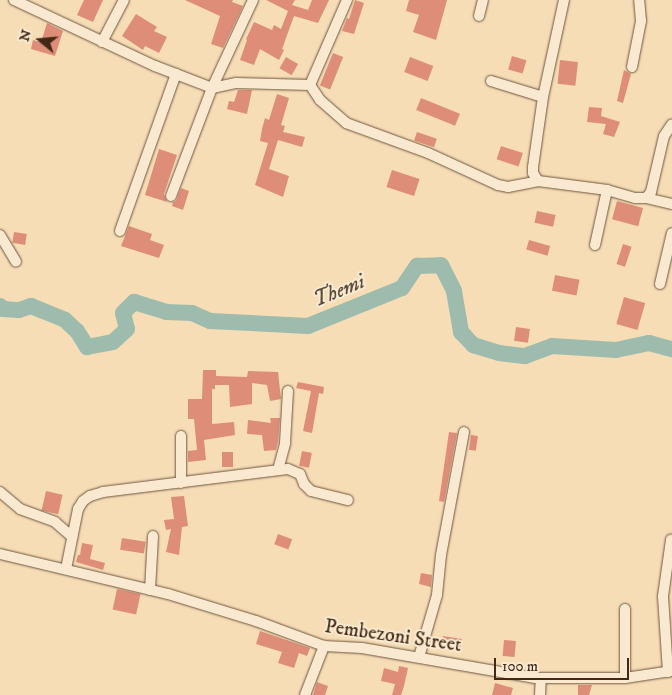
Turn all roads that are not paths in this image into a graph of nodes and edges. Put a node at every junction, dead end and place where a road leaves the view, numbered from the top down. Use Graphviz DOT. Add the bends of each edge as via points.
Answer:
graph roads {
  1 [pos="14,0"];
  2 [pos="124,0"];
  3 [pos="253,0"];
  4 [pos="347,0"];
  5 [pos="483,0"];
  6 [pos="564,0"];
  7 [pos="639,0"];
  8 [pos="479,16"];
  9 [pos="102,42"];
  10 [pos="632,67"];
  11 [pos="176,74"];
  12 [pos="491,81"];
  13 [pos="310,85"];
  14 [pos="212,88"];
  15 [pos="543,97"];
  16 [pos="672,124"];
  17 [pos="538,180"];
  18 [pos="607,190"];
  19 [pos="171,196"];
  20 [pos="646,198"];
  21 [pos="672,204"];
  22 [pos="120,232"];
  23 [pos="0,234"];
  24 [pos="672,234"];
  25 [pos="595,245"];
  26 [pos="16,262"];
  27 [pos="660,284"];
  28 [pos="288,391"];
  29 [pos="464,432"];
  30 [pos="180,436"];
  31 [pos="278,470"];
  32 [pos="181,483"];
  33 [pos="0,492"];
  34 [pos="348,500"];
  35 [pos="153,536"];
  36 [pos="72,537"];
  37 [pos="671,540"];
  38 [pos="0,554"];
  39 [pos="66,569"];
  40 [pos="150,590"];
  41 [pos="625,609"];
  42 [pos="324,646"];
  43 [pos="419,657"];
  44 [pos="670,671"];
  45 [pos="541,678"];
  46 [pos="625,678"];
  47 [pos="305,695"];
  48 [pos="540,695"];
  1 -- 9 [label="street"];
  2 -- 9 [label="street"];
  3 -- 14 [label="street"];
  4 -- 13 [label="street"];
  5 -- 8 [label="street"];
  6 -- 15 [label="street"];
  7 -- 10 [label="street" via="641,21"];
  9 -- 11 [label="street"];
  11 -- 14 [label="street"];
  11 -- 22 [label="street"];
  12 -- 15 [label="street"];
  13 -- 14 [label="street" via="236,83"];
  13 -- 17 [label="street" via="320,100 346,124 428,154 498,185"];
  14 -- 19 [label="street"];
  15 -- 17 [label="street" via="533,167"];
  16 -- 20 [label="street" via="664,136"];
  17 -- 18 [label="street"];
  18 -- 20 [label="street"];
  18 -- 25 [label="street"];
  20 -- 21 [label="street"];
  23 -- 26 [label="street"];
  24 -- 27 [label="street"];
  28 -- 31 [label="street" via="285,443"];
  29 -- 43 [label="street" via="441,554 437,595"];
  30 -- 32 [label="street"];
  31 -- 32 [label="street"];
  31 -- 34 [label="street" via="296,471 311,491"];
  32 -- 36 [label="street" via="90,496 78,509"];
  33 -- 36 [label="street" via="20,509 55,522"];
  35 -- 40 [label="street"];
  36 -- 39 [label="street"];
  37 -- 44 [label="street" via="663,596"];
  38 -- 39 [label="street, Pembezoni Street"];
  39 -- 40 [label="street, Pembezoni Street"];
  40 -- 42 [label="street, Pembezoni Street"];
  41 -- 46 [label="street"];
  42 -- 43 [label="street, Pembezoni Street"];
  42 -- 47 [label="street"];
  43 -- 45 [label="street, Pembezoni Street"];
  44 -- 46 [label="street, Pembezoni Street"];
  45 -- 46 [label="street, Pembezoni Street"];
  45 -- 48 [label="street"];
}
